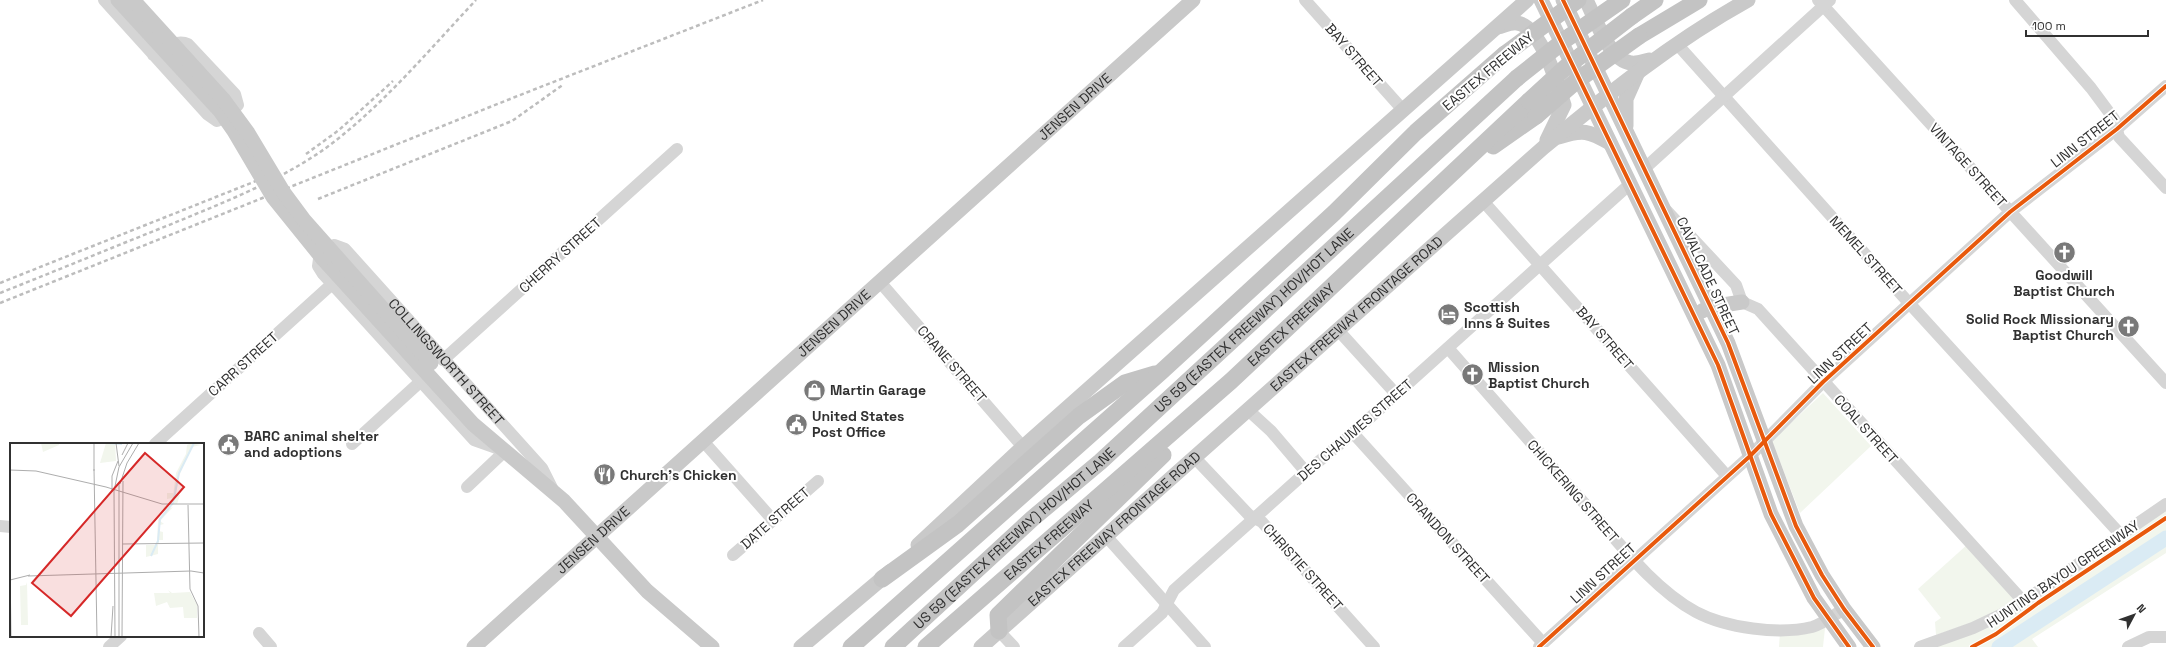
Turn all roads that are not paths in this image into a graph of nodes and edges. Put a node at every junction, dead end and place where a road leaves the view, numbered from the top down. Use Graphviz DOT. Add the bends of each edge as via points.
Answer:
graph roads {
  1 [pos="104,0"];
  2 [pos="118,0"];
  3 [pos="133,0"];
  4 [pos="1194,0"];
  5 [pos="1306,0"];
  6 [pos="1527,0"];
  7 [pos="1541,0"];
  8 [pos="1586,0"];
  9 [pos="1622,0"];
  10 [pos="1655,0"];
  11 [pos="1699,0"];
  12 [pos="1748,0"];
  13 [pos="2015,0"];
  14 [pos="1570,2"];
  15 [pos="1824,2"];
  16 [pos="1496,27"];
  17 [pos="1677,44"];
  18 [pos="153,55"];
  19 [pos="1654,60"];
  20 [pos="1639,70"];
  21 [pos="2166,86"];
  22 [pos="1608,94"];
  23 [pos="1724,96"];
  24 [pos="1592,106"];
  25 [pos="1403,110"];
  26 [pos="2117,129"];
  27 [pos="1626,131"];
  28 [pos="1549,142"];
  29 [pos="1610,143"];
  30 [pos="677,149"];
  31 [pos="1644,169"];
  32 [pos="1450,176"];
  33 [pos="1630,184"];
  34 [pos="2166,188"];
  35 [pos="1483,201"];
  36 [pos="1662,206"];
  37 [pos="2010,212"];
  38 [pos="1540,264"];
  39 [pos="880,282"];
  40 [pos="332,284"];
  41 [pos="1742,302"];
  42 [pos="1909,303"];
  43 [pos="1710,307"];
  44 [pos="1695,315"];
  45 [pos="1338,330"];
  46 [pos="1448,348"];
  47 [pos="430,369"];
  48 [pos="1161,372"];
  49 [pos="1823,382"];
  50 [pos="2166,383"];
  51 [pos="1396,394"];
  52 [pos="1248,410"];
  53 [pos="1195,414"];
  54 [pos="1353,434"];
  55 [pos="703,441"];
  56 [pos="1763,442"];
  57 [pos="156,443"];
  58 [pos="352,444"];
  59 [pos="1023,447"];
  60 [pos="505,451"];
  61 [pos="1749,456"];
  62 [pos="1194,457"];
  63 [pos="1306,472"];
  64 [pos="1727,476"];
  65 [pos="818,481"];
  66 [pos="467,487"];
  67 [pos="554,491"];
  68 [pos="2166,504"];
  69 [pos="1033,518"];
  70 [pos="1254,518"];
  71 [pos="773,520"];
  72 [pos="0,526"];
  73 [pos="10,527"];
  74 [pos="1796,528"];
  75 [pos="2121,535"];
  76 [pos="597,536"];
  77 [pos="1106,536"];
  78 [pos="1781,536"];
  79 [pos="733,555"];
  80 [pos="1634,560"];
  81 [pos="882,579"];
  82 [pos="2023,601"];
  83 [pos="1167,605"];
  84 [pos="1844,610"];
  85 [pos="1828,619"];
  86 [pos="999,631"];
  87 [pos="259,633"];
  88 [pos="120,637"];
  89 [pos="2166,638"];
  90 [pos="1541,645"];
  91 [pos="802,646"];
  92 [pos="109,647"];
  93 [pos="271,647"];
  94 [pos="474,647"];
  95 [pos="712,647"];
  96 [pos="851,647"];
  97 [pos="882,647"];
  98 [pos="893,647"];
  99 [pos="926,647"];
  100 [pos="981,647"];
  101 [pos="1014,647"];
  102 [pos="1124,647"];
  103 [pos="1205,647"];
  104 [pos="1374,647"];
  105 [pos="1849,647"];
  106 [pos="1872,647"];
  107 [pos="1920,647"];
  108 [pos="2128,647"];
  1 -- 18 [label="street"];
  2 -- 47 [label="main road, COLLINGSWORTH STREET, bridge" via="220,111 290,220"];
  3 -- 47 [label="main road, COLLINGSWORTH STREET, bridge" via="223,99 248,132 284,194"];
  4 -- 39 [label="main road, JENSEN DRIVE"];
  5 -- 25 [label="street, BAY STREET"];
  6 -- 16 [label="main road"];
  7 -- 24 [label="main road, CAVALCADE STREET"];
  8 -- 19 [label="main road" via="1610,49 1622,60 1631,63"];
  9 -- 69 [label="highway, US 59 (EASTEX FREEWAY) HOV/HOT LANE, bridge" via="1566,39 1517,78 1100,462"];
  10 -- 32 [label="highway, EASTEX FREEWAY, bridge" via="1566,67"];
  11 -- 32 [label="highway, bridge" via="1639,36 1575,82 1536,116"];
  12 -- 17 [label="main road, EASTEX FREEWAY FRONTAGE ROAD"];
  13 -- 26 [label="street" via="2091,88 2114,119"];
  14 -- 22 [label="main road, CAVALCADE STREET"];
  14 -- 48 [label="highway, EASTEX FREEWAY, bridge" via="1416,132 1334,213"];
  15 -- 23 [label="street"];
  15 -- 37 [label="street, VINTAGE STREET"];
  16 -- 25 [label="main road"];
  16 -- 28 [label="main road" via="1517,23 1528,29 1543,50 1555,75 1564,104"];
  17 -- 19 [label="main road, EASTEX FREEWAY FRONTAGE ROAD"];
  17 -- 23 [label="street, MEMEL STREET"];
  18 -- 18 [label="street" via="211,119 223,119 238,105 235,94 188,44 178,42 159,49"];
  19 -- 20 [label="main road, EASTEX FREEWAY FRONTAGE ROAD"];
  20 -- 22 [label="main road, EASTEX FREEWAY FRONTAGE ROAD"];
  20 -- 27 [label="main road" via="1626,99"];
  21 -- 26 [label="street, LINN STREET"];
  22 -- 24 [label="main road, EASTEX FREEWAY FRONTAGE ROAD"];
  22 -- 27 [label="main road, CAVALCADE STREET"];
  23 -- 31 [label="street"];
  23 -- 42 [label="street, MEMEL STREET"];
  24 -- 28 [label="main road, EASTEX FREEWAY FRONTAGE ROAD"];
  24 -- 29 [label="main road, CAVALCADE STREET"];
  25 -- 59 [label="main road"];
  26 -- 34 [label="street" via="2120,137"];
  26 -- 37 [label="street, LINN STREET"];
  27 -- 31 [label="main road, CAVALCADE STREET"];
  28 -- 29 [label="main road" via="1575,132 1586,132"];
  28 -- 35 [label="main road, EASTEX FREEWAY FRONTAGE ROAD"];
  29 -- 33 [label="main road, CAVALCADE STREET"];
  30 -- 47 [label="street, CHERRY STREET"];
  31 -- 36 [label="main road, CAVALCADE STREET"];
  32 -- 53 [label="highway, EASTEX FREEWAY"];
  33 -- 38 [label="street, DES CHAUMES STREET"];
  33 -- 44 [label="main road, CAVALCADE STREET"];
  35 -- 38 [label="street, BAY STREET"];
  35 -- 45 [label="main road, EASTEX FREEWAY FRONTAGE ROAD"];
  36 -- 41 [label="street" via="1736,285"];
  36 -- 43 [label="main road, CAVALCADE STREET"];
  37 -- 42 [label="street, LINN STREET"];
  37 -- 50 [label="street, VINTAGE STREET"];
  38 -- 46 [label="street, DES CHAUMES STREET"];
  38 -- 64 [label="street, BAY STREET"];
  39 -- 55 [label="main road, JENSEN DRIVE"];
  39 -- 59 [label="street, CRANE STREET"];
  40 -- 47 [label="street, COLLINGSWORTH STREET"];
  40 -- 47 [label="street, COLLINGSWORTH STREET" via="320,270 318,263 321,256 332,246 337,245 347,252"];
  40 -- 57 [label="street, CARR STREET"];
  41 -- 43 [label="main road"];
  41 -- 49 [label="street, COAL STREET" via="1758,309"];
  42 -- 49 [label="street, LINN STREET"];
  42 -- 75 [label="street, MEMEL STREET"];
  43 -- 44 [label="main road"];
  43 -- 56 [label="main road, CAVALCADE STREET" via="1738,370"];
  44 -- 61 [label="main road, CAVALCADE STREET" via="1718,365"];
  45 -- 51 [label="street"];
  45 -- 52 [label="main road, EASTEX FREEWAY FRONTAGE ROAD"];
  46 -- 51 [label="street, DES CHAUMES STREET"];
  46 -- 80 [label="street, CHICKERING STREET"];
  47 -- 58 [label="street, CHERRY STREET"];
  47 -- 60 [label="main road, COLLINGSWORTH STREET" via="480,418"];
  47 -- 60 [label="street, COLLINGSWORTH STREET" via="474,440"];
  47 -- 67 [label="street, COLLINGSWORTH STREET" via="542,468"];
  48 -- 81 [label="highway" via="1125,383 1079,416 958,524"];
  48 -- 96 [label="highway, EASTEX FREEWAY"];
  49 -- 56 [label="street, LINN STREET"];
  49 -- 82 [label="street, COAL STREET"];
  51 -- 54 [label="street, DES CHAUMES STREET"];
  52 -- 62 [label="main road, EASTEX FREEWAY FRONTAGE ROAD"];
  52 -- 63 [label="street" via="1271,431"];
  53 -- 86 [label="highway" via="1182,438 998,615"];
  53 -- 99 [label="highway, EASTEX FREEWAY"];
  54 -- 63 [label="street, DES CHAUMES STREET"];
  54 -- 90 [label="street, CRANDON STREET"];
  55 -- 71 [label="street"];
  55 -- 76 [label="main road, JENSEN DRIVE"];
  56 -- 61 [label="street, LINN STREET"];
  56 -- 74 [label="main road, CAVALCADE STREET"];
  59 -- 81 [label="main road"];
  60 -- 66 [label="street"];
  60 -- 67 [label="main road, COLLINGSWORTH STREET"];
  61 -- 64 [label="street, LINN STREET"];
  61 -- 78 [label="main road, CAVALCADE STREET"];
  62 -- 70 [label="street, CHRISTIE STREET"];
  62 -- 77 [label="main road, EASTEX FREEWAY FRONTAGE ROAD"];
  63 -- 70 [label="street, DES CHAUMES STREET"];
  64 -- 80 [label="street, LINN STREET"];
  65 -- 71 [label="street, DATE STREET"];
  67 -- 76 [label="main road, COLLINGSWORTH STREET"];
  68 -- 75 [label="street"];
  69 -- 97 [label="highway, EASTEX FREEWAY"];
  69 -- 98 [label="highway, US 59 (EASTEX FREEWAY) HOV/HOT LANE"];
  70 -- 83 [label="street, DES CHAUMES STREET" via="1174,590"];
  70 -- 104 [label="street, CHRISTIE STREET" via="1262,522"];
  71 -- 79 [label="street, DATE STREET"];
  72 -- 73 [label="street"];
  74 -- 78 [label="main road"];
  74 -- 84 [label="main road, CAVALCADE STREET"];
  75 -- 82 [label="street"];
  76 -- 94 [label="main road, JENSEN DRIVE"];
  76 -- 95 [label="main road, COLLINGSWORTH STREET" via="647,591"];
  77 -- 83 [label="street"];
  77 -- 86 [label="main road, EASTEX FREEWAY FRONTAGE ROAD"];
  78 -- 85 [label="main road, CAVALCADE STREET"];
  80 -- 85 [label="street, CHICKERING STREET" via="1680,602 1698,613 1722,622 1789,630 1813,627"];
  80 -- 90 [label="street, LINN STREET"];
  81 -- 91 [label="main road"];
  82 -- 107 [label="street" via="2011,610 1973,628"];
  83 -- 102 [label="street, DES CHAUMES STREET" via="1162,613"];
  83 -- 103 [label="street"];
  84 -- 85 [label="street, CHICKERING STREET"];
  84 -- 106 [label="main road, CAVALCADE STREET"];
  85 -- 105 [label="main road, CAVALCADE STREET"];
  86 -- 100 [label="main road, EASTEX FREEWAY FRONTAGE ROAD"];
  86 -- 101 [label="street"];
  87 -- 93 [label="street"];
  88 -- 92 [label="street"];
  89 -- 108 [label="street" via="2149,637"];
}
